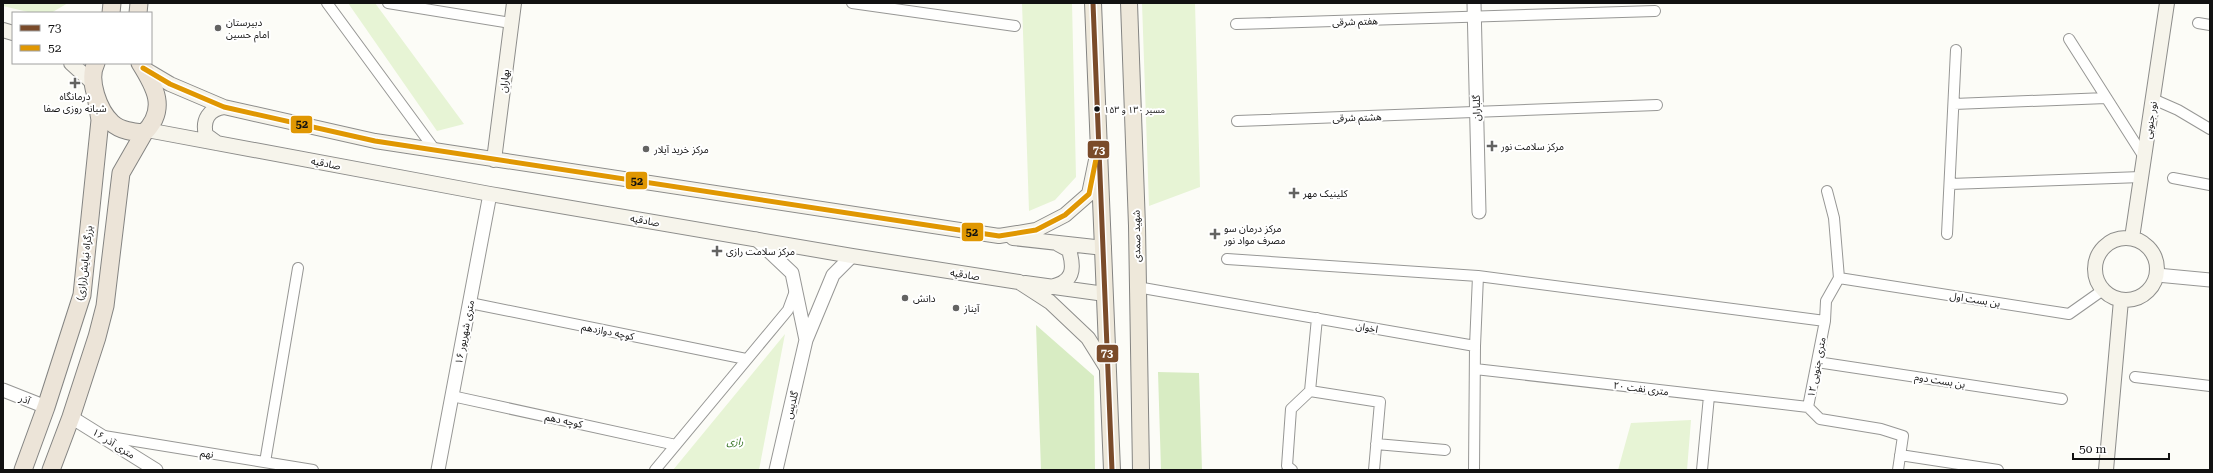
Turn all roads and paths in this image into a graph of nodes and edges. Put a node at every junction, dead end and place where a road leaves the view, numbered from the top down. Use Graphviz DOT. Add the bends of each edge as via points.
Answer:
graph roads {
  1 [pos="327,3"];
  2 [pos="388,3"];
  3 [pos="514,3"];
  4 [pos="852,3"];
  5 [pos="1092,3"];
  6 [pos="1129,3"];
  7 [pos="1474,3"];
  8 [pos="2167,3"];
  9 [pos="1655,11"];
  10 [pos="1474,17"];
  11 [pos="512,23"];
  12 [pos="2198,23"];
  13 [pos="1236,24"];
  14 [pos="2210,25"];
  15 [pos="1015,26"];
  16 [pos="2069,39"];
  17 [pos="1956,50"];
  18 [pos="72,64"];
  19 [pos="95,64"];
  20 [pos="141,65"];
  21 [pos="94,90"];
  22 [pos="2106,98"];
  23 [pos="2153,99"];
  24 [pos="1954,104"];
  25 [pos="1657,106"];
  26 [pos="224,107"];
  27 [pos="1477,113"];
  28 [pos="1237,121"];
  29 [pos="2210,129"];
  30 [pos="146,132"];
  31 [pos="217,143"];
  32 [pos="435,150"];
  33 [pos="1098,154"];
  34 [pos="2144,157"];
  35 [pos="494,160"];
  36 [pos="2141,177"];
  37 [pos="2173,178"];
  38 [pos="1950,184"];
  39 [pos="2210,185"];
  40 [pos="1827,191"];
  41 [pos="490,194"];
  42 [pos="1479,212"];
  43 [pos="1947,234"];
  44 [pos="998,236"];
  45 [pos="2132,238"];
  46 [pos="756,239"];
  47 [pos="1058,244"];
  48 [pos="1104,248"];
  49 [pos="852,256"];
  50 [pos="1227,258"];
  51 [pos="298,268"];
  52 [pos="2157,275"];
  53 [pos="1478,276"];
  54 [pos="1839,278"];
  55 [pos="2210,280"];
  56 [pos="1019,282"];
  57 [pos="1137,286"];
  58 [pos="1048,287"];
  59 [pos="796,289"];
  60 [pos="2103,290"];
  61 [pos="1105,294"];
  62 [pos="2121,300"];
  63 [pos="470,304"];
  64 [pos="1317,318"];
  65 [pos="1824,321"];
  66 [pos="806,340"];
  67 [pos="1475,346"];
  68 [pos="746,359"];
  69 [pos="1817,362"];
  70 [pos="1475,369"];
  71 [pos="1108,370"];
  72 [pos="2135,377"];
  73 [pos="2210,386"];
  74 [pos="3,390"];
  75 [pos="1310,391"];
  76 [pos="452,396"];
  77 [pos="1709,396"];
  78 [pos="2062,399"];
  79 [pos="46,407"];
  80 [pos="1808,407"];
  81 [pos="71,417"];
  82 [pos="101,435"];
  83 [pos="1376,444"];
  84 [pos="676,445"];
  85 [pos="1445,450"];
  86 [pos="1900,456"];
  87 [pos="265,462"];
  88 [pos="23,470"];
  89 [pos="51,470"];
  90 [pos="156,470"];
  91 [pos="313,470"];
  92 [pos="438,470"];
  93 [pos="655,470"];
  94 [pos="776,470"];
  95 [pos="1112,470"];
  96 [pos="1141,470"];
  97 [pos="1292,470"];
  98 [pos="1374,470"];
  99 [pos="1474,470"];
  100 [pos="1702,470"];
  101 [pos="1898,470"];
  102 [pos="1998,470"];
  103 [pos="2106,470"];
  1 -- 32 [label="street"];
  2 -- 11 [label="street"];
  3 -- 11 [label="main road, بهاران"];
  4 -- 15 [label="street"];
  5 -- 33 [label="main road"];
  6 -- 57 [label="main road, شهید صمدی"];
  7 -- 10 [label="street, گلباران"];
  8 -- 23 [label="main road, نور جنوبی"];
  9 -- 10 [label="street, هفتم شرقی"];
  10 -- 13 [label="street, هفتم شرقی"];
  10 -- 27 [label="street, گلباران"];
  11 -- 35 [label="main road, بهاران"];
  12 -- 14 [label="street"];
  16 -- 22 [label="street"];
  17 -- 24 [label="street"];
  18 -- 21 [label="main road"];
  19 -- 21 [label="highway, بزرگراه نیایش(رازی)" via="93,68"];
  20 -- 26 [label="main road" via="170,84"];
  20 -- 30 [label="highway" via="154,86 158,106 154,123"];
  21 -- 30 [label="highway" via="112,123 126,131"];
  21 -- 79 [label="highway, بزرگراه نیایش(رازی)" via="100,120 82,295"];
  22 -- 24 [label="street"];
  22 -- 34 [label="street"];
  23 -- 29 [label="street"];
  23 -- 34 [label="main road, نور جنوبی"];
  24 -- 38 [label="street"];
  25 -- 27 [label="street, هشتم شرقی"];
  26 -- 31 [label="main road" via="214,108 207,116 204,126 206,135"];
  26 -- 32 [label="main road" via="376,141"];
  27 -- 28 [label="street, هشتم شرقی"];
  27 -- 42 [label="street, گلباران"];
  30 -- 31 [label="main road, صادقیه"];
  30 -- 81 [label="highway" via="121,173 105,306"];
  31 -- 41 [label="main road, صادقیه"];
  32 -- 35 [label="main road"];
  33 -- 44 [label="main road" via="1089,194 1065,216 1036,230"];
  33 -- 48 [label="main road"];
  34 -- 36 [label="main road, نور جنوبی"];
  35 -- 44 [label="main road"];
  36 -- 38 [label="street"];
  36 -- 45 [label="main road, نور جنوبی"];
  37 -- 39 [label="street"];
  38 -- 43 [label="street"];
  40 -- 54 [label="street" via="1834,218"];
  41 -- 46 [label="main road, صادقیه"];
  41 -- 63 [label="street, ۱۶ متری شهریور"];
  44 -- 47 [label="main road"];
  45 -- 52 [label="main road" via="2141,241 2155,255"];
  45 -- 60 [label="main road" via="2112,240 2098,254 2095,273"];
  46 -- 49 [label="main road, صادقیه"];
  46 -- 59 [label="street" via="792,273"];
  47 -- 48 [label="main road"];
  47 -- 58 [label="main road" via="1069,250 1072,263 1070,275 1062,284"];
  48 -- 61 [label="main road"];
  49 -- 56 [label="main road, صادقیه"];
  49 -- 66 [label="street" via="833,276"];
  50 -- 53 [label="street"];
  51 -- 87 [label="street"];
  52 -- 55 [label="street"];
  52 -- 62 [label="main road" via="2148,291 2130,300"];
  53 -- 65 [label="street"];
  53 -- 67 [label="street"];
  54 -- 60 [label="street, بن بست اول" via="2069,314"];
  54 -- 65 [label="street, ۱۲ متری جنوبی" via="1826,301"];
  56 -- 58 [label="main road"];
  56 -- 71 [label="main road, صادقیه" via="1050,302 1088,338"];
  57 -- 64 [label="street, اخوان"];
  57 -- 96 [label="main road, شهید صمدی"];
  58 -- 61 [label="main road"];
  59 -- 66 [label="street"];
  59 -- 68 [label="street" via="788,310"];
  60 -- 62 [label="main road"];
  61 -- 71 [label="main road"];
  62 -- 103 [label="main road"];
  63 -- 68 [label="street, کوچه دوازدهم"];
  63 -- 76 [label="street, ۱۶ متری شهریور"];
  64 -- 67 [label="street, اخوان"];
  64 -- 75 [label="street"];
  65 -- 69 [label="street, ۱۲ متری جنوبی"];
  66 -- 94 [label="street, گلدیس"];
  67 -- 70 [label="street"];
  68 -- 84 [label="street"];
  69 -- 78 [label="street, بن بست دوم"];
  69 -- 80 [label="street, ۱۲ متری جنوبی"];
  70 -- 77 [label="street, ۲۰ متری نفت"];
  70 -- 99 [label="street"];
  71 -- 95 [label="main road"];
  72 -- 73 [label="street"];
  74 -- 79 [label="street, آذر"];
  75 -- 83 [label="street" via="1380,402"];
  75 -- 97 [label="street" via="1291,409 1287,466"];
  76 -- 84 [label="street, کوچه دهم"];
  76 -- 92 [label="street, ۱۶ متری شهریور"];
  77 -- 80 [label="street, ۲۰ متری نفت"];
  77 -- 100 [label="street"];
  79 -- 88 [label="highway, بزرگراه نیایش(رازی)"];
  80 -- 86 [label="street, ۱۲ متری جنوبی" via="1820,419 1881,429 1903,436"];
  81 -- 82 [label="street, ۱۶ متری آذر"];
  81 -- 89 [label="highway"];
  82 -- 87 [label="street, نهم"];
  82 -- 90 [label="street, ۱۶ متری آذر"];
  83 -- 85 [label="street"];
  83 -- 98 [label="street"];
  84 -- 93 [label="street"];
  86 -- 101 [label="street, ۱۲ متری جنوبی"];
  86 -- 102 [label="street"];
  87 -- 91 [label="street, نهم"];
}
